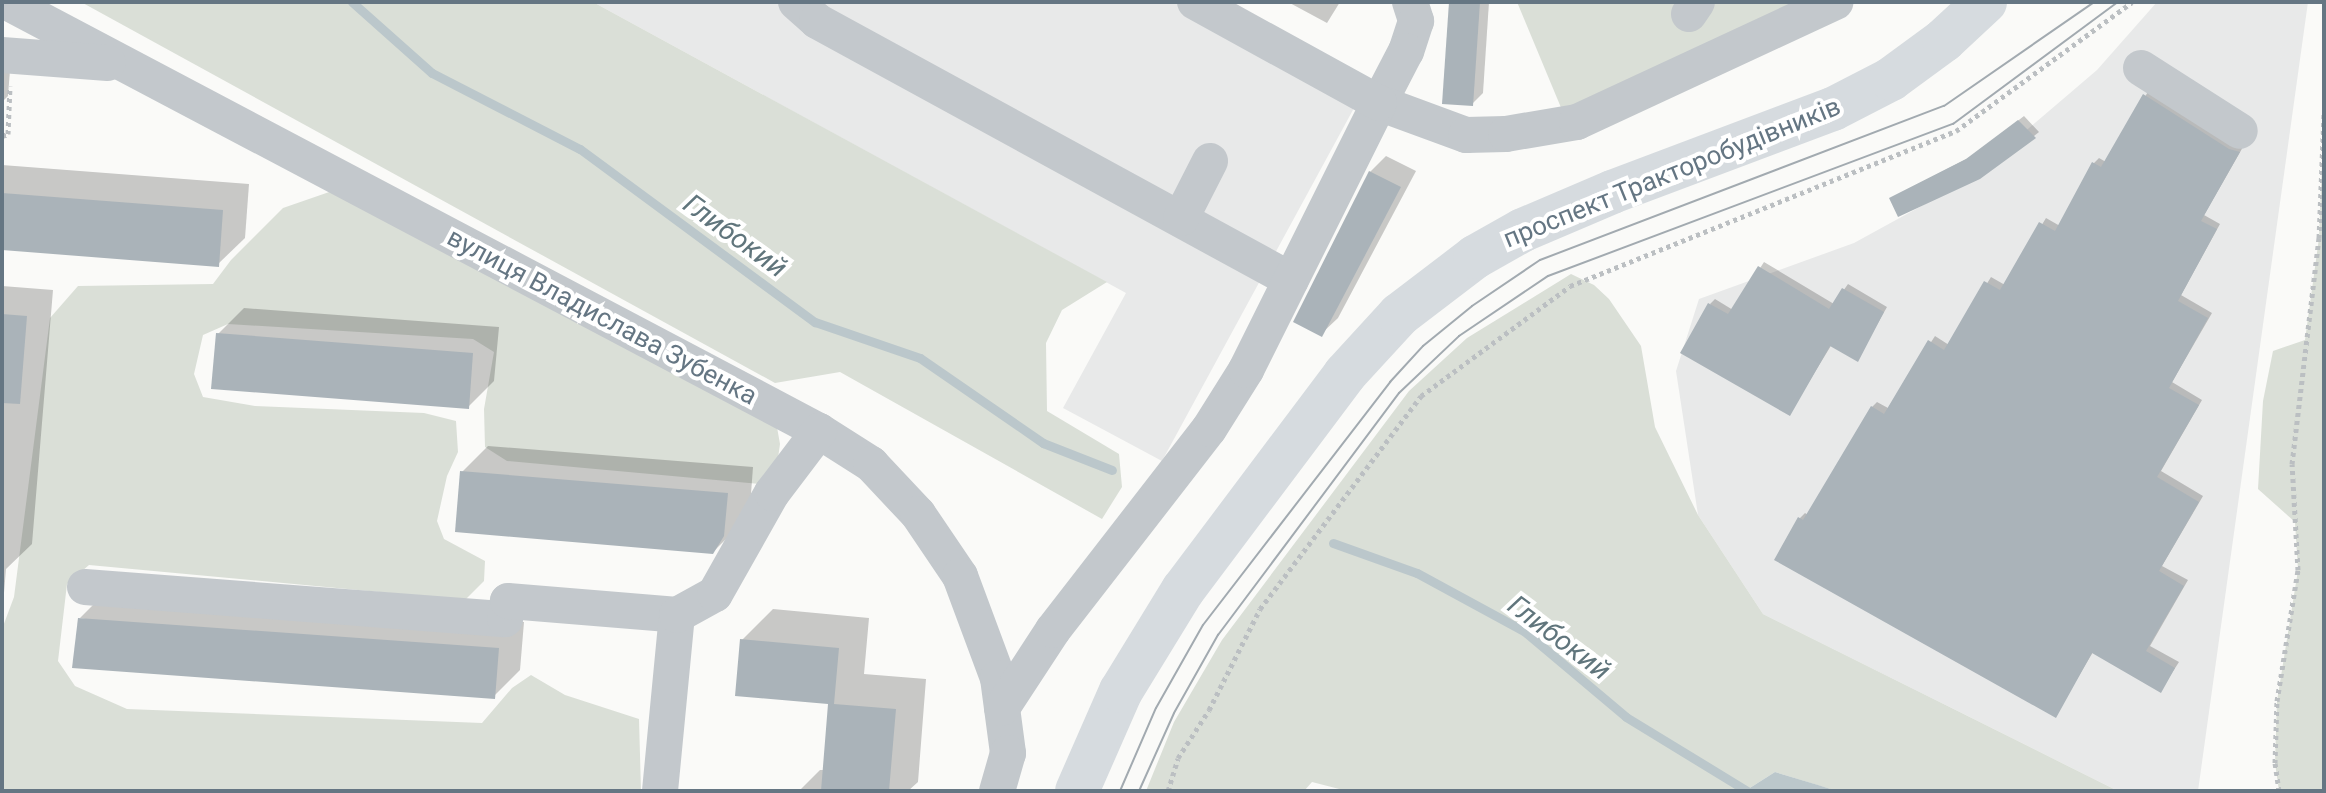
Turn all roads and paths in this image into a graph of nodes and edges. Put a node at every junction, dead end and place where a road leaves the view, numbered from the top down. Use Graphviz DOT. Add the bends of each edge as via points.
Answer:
graph roads {
  1 [pos="7,2"];
  2 [pos="796,2"];
  3 [pos="1195,2"];
  4 [pos="1410,2"];
  5 [pos="1836,2"];
  6 [pos="1985,2"];
  7 [pos="2132,2"];
  8 [pos="6,55"];
  9 [pos="125,65"];
  10 [pos="2141,68"];
  11 [pos="1379,103"];
  12 [pos="2324,113"];
  13 [pos="2240,131"];
  14 [pos="2,136"];
  15 [pos="1210,161"];
  16 [pos="1181,218"];
  17 [pos="1291,280"];
  18 [pos="819,431"];
  19 [pos="85,587"];
  20 [pos="677,615"];
  21 [pos="1002,708"];
  22 [pos="660,791"];
  23 [pos="997,791"];
  24 [pos="1077,791"];
  25 [pos="1168,791"];
  26 [pos="2279,791"];
  1 -- 9 [label="street, вулиця Владислава Зубенка"];
  2 -- 16 [label="street" via="817,21"];
  3 -- 11 [label="street"];
  4 -- 11 [label="street" via="1416,21"];
  5 -- 11 [label="street" via="1577,122 1466,135"];
  6 -- 24 [label="main road, проспект Тракторобудівників" via="1891,79 1833,109 1523,230 1475,257 1399,315 1345,374 1183,590 1121,691"];
  7 -- 25 [label="path" via="1956,131 1570,286 1421,396 1260,609 1209,710 1178,758"];
  8 -- 9 [label="street"];
  8 -- 14 [label="path" via="8,134"];
  9 -- 18 [label="street, вулиця Владислава Зубенка"];
  10 -- 13 [label="street"];
  11 -- 17 [label="street"];
  12 -- 26 [label="path" via="2319,238 2292,464 2298,570 2277,701"];
  15 -- 16 [label="street"];
  16 -- 17 [label="street"];
  17 -- 21 [label="street" via="1209,429 1053,630"];
  18 -- 20 [label="street" via="772,493 715,594"];
  18 -- 21 [label="street, вулиця Владислава Зубенка" via="871,464 918,514 960,576 998,678"];
  19 -- 20 [label="street" via="505,619 508,601"];
  20 -- 22 [label="street"];
  21 -- 23 [label="street, вулиця Владислава Зубенка" via="1008,753"];
}
